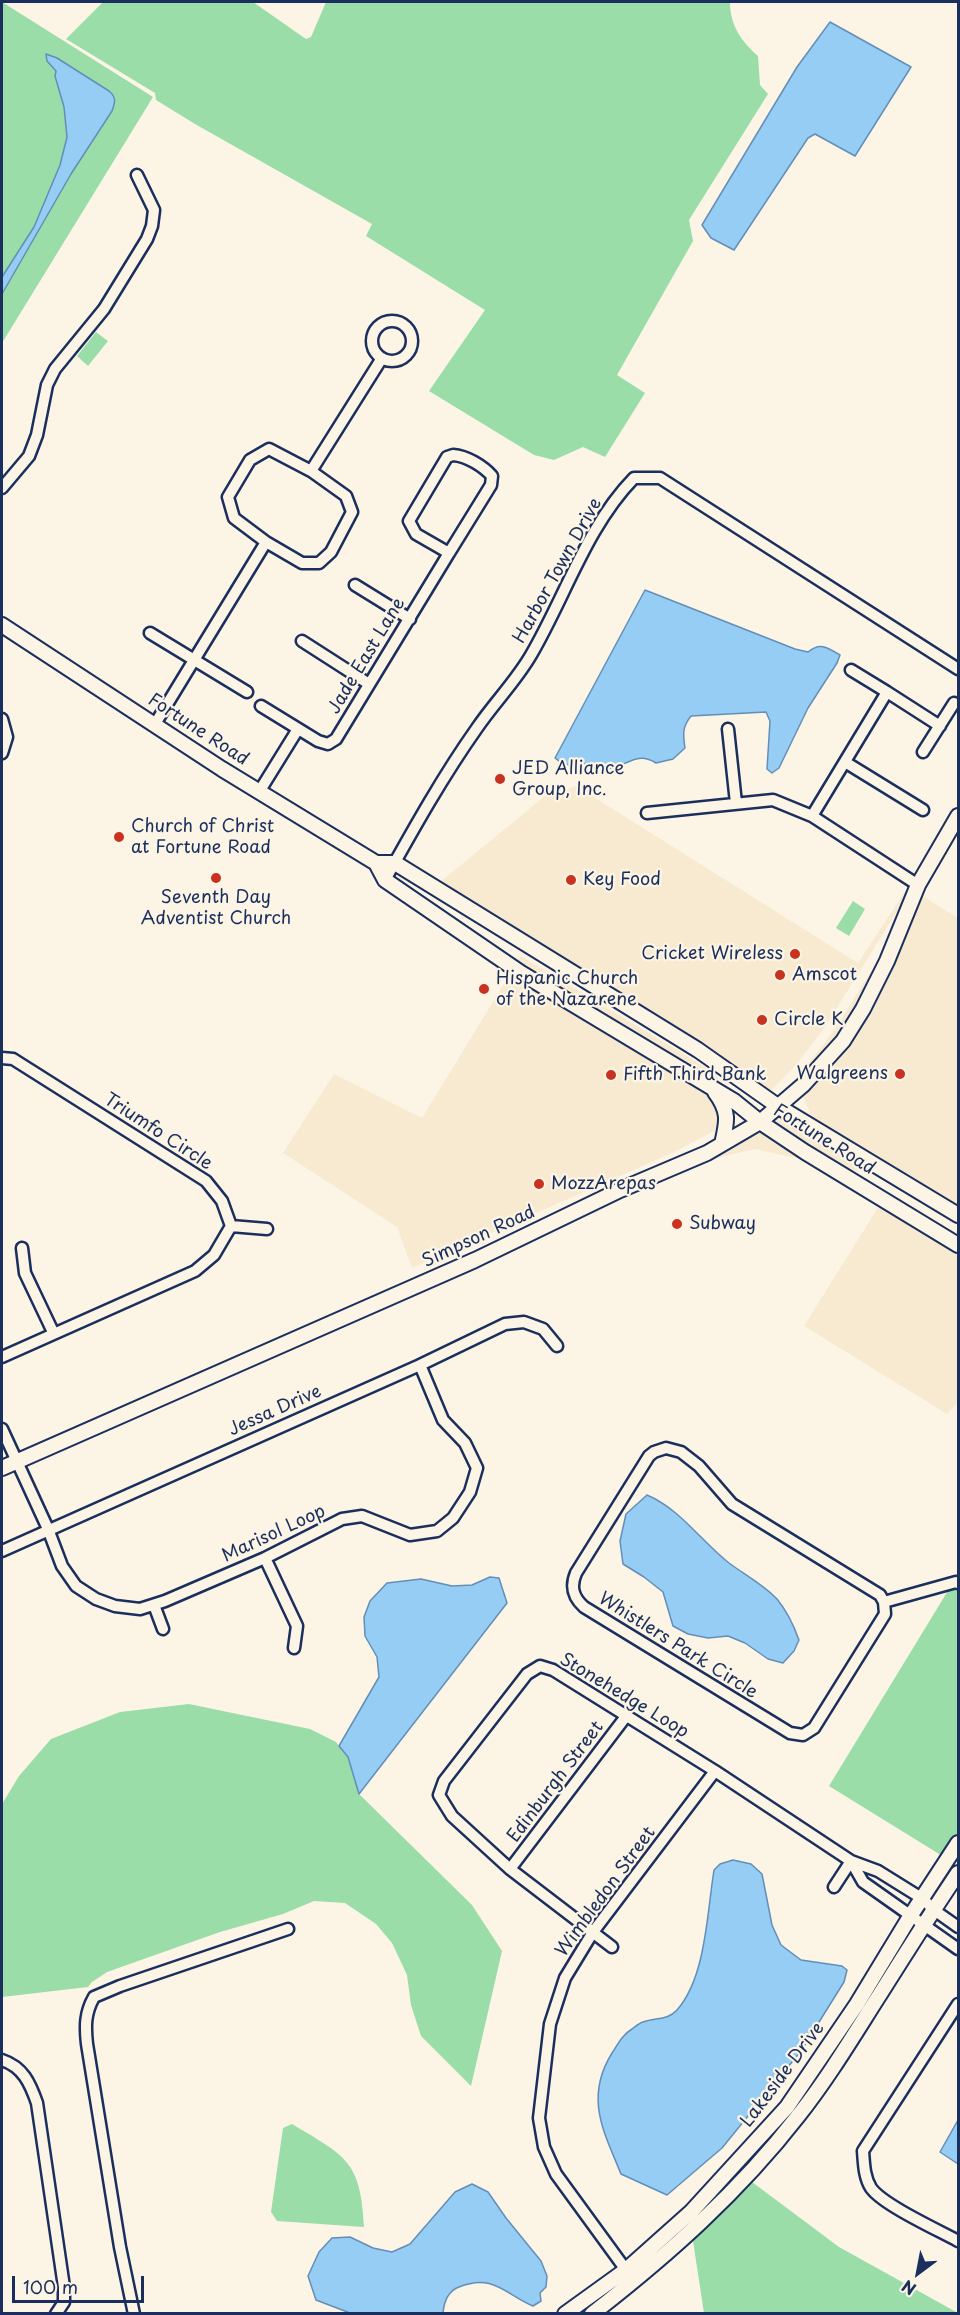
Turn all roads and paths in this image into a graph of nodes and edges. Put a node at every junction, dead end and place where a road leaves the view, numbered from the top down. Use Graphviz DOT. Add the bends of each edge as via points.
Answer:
graph roads {
  1 [pos="137,175"];
  2 [pos="382,358"];
  3 [pos="311,471"];
  4 [pos="2,488"];
  5 [pos="266,542"];
  6 [pos="449,553"];
  7 [pos="355,585"];
  8 [pos="410,619"];
  9 [pos="2,626"];
  10 [pos="150,633"];
  11 [pos="302,641"];
  12 [pos="194,660"];
  13 [pos="958,669"];
  14 [pos="851,670"];
  15 [pos="369,684"];
  16 [pos="247,692"];
  17 [pos="887,692"];
  18 [pos="954,703"];
  19 [pos="261,706"];
  20 [pos="2,719"];
  21 [pos="155,724"];
  22 [pos="940,726"];
  23 [pos="298,729"];
  24 [pos="728,729"];
  25 [pos="923,752"];
  26 [pos="2,753"];
  27 [pos="845,762"];
  28 [pos="259,792"];
  29 [pos="736,803"];
  30 [pos="923,810"];
  31 [pos="647,813"];
  32 [pos="812,816"];
  33 [pos="958,816"];
  34 [pos="395,863"];
  35 [pos="376,864"];
  36 [pos="385,880"];
  37 [pos="918,885"];
  38 [pos="2,1058"];
  39 [pos="712,1088"];
  40 [pos="779,1107"];
  41 [pos="760,1122"];
  42 [pos="722,1144"];
  43 [pos="958,1215"];
  44 [pos="231,1226"];
  45 [pos="267,1229"];
  46 [pos="958,1245"];
  47 [pos="22,1248"];
  48 [pos="53,1332"];
  49 [pos="557,1346"];
  50 [pos="2,1357"];
  51 [pos="420,1365"];
  52 [pos="2,1429"];
  53 [pos="16,1461"];
  54 [pos="2,1468"];
  55 [pos="48,1529"];
  56 [pos="2,1551"];
  57 [pos="265,1558"];
  58 [pos="958,1583"];
  59 [pos="884,1602"];
  60 [pos="154,1605"];
  61 [pos="164,1629"];
  62 [pos="294,1648"];
  63 [pos="627,1715"];
  64 [pos="715,1771"];
  65 [pos="958,1843"];
  66 [pos="851,1861"];
  67 [pos="510,1869"];
  68 [pos="958,1873"];
  69 [pos="834,1887"];
  70 [pos="923,1899"];
  71 [pos="933,1910"];
  72 [pos="911,1915"];
  73 [pos="924,1924"];
  74 [pos="958,1927"];
  75 [pos="288,1929"];
  76 [pos="593,1932"];
  77 [pos="612,1947"];
  78 [pos="958,1948"];
  79 [pos="958,2004"];
  80 [pos="2,2060"];
  81 [pos="958,2241"];
  82 [pos="626,2270"];
  83 [pos="570,2312"];
  84 [pos="56,2313"];
  85 [pos="134,2313"];
  86 [pos="592,2313"];
  1 -- 4 [label="street" via="154,210 147,239 104,309 55,369 28,456"];
  2 -- 3 [label="street"];
  3 -- 5 [label="street" via="269,449 250,460 228,497 234,518"];
  3 -- 5 [label="street" via="346,496 352,512 331,552 319,563 302,563"];
  5 -- 12 [label="street"];
  6 -- 6 [label="street, Jade East Lane" via="417,534 409,521 447,458 453,455 463,456 492,476 491,485"];
  6 -- 8 [label="street, Jade East Lane"];
  7 -- 8 [label="street"];
  8 -- 15 [label="street, Jade East Lane"];
  9 -- 21 [label="street, Fortune Road"];
  10 -- 12 [label="street"];
  11 -- 15 [label="street"];
  12 -- 16 [label="street"];
  12 -- 21 [label="street"];
  13 -- 34 [label="street, Harbor Town Drive" via="660,478 634,478 620,492 596,530 531,657 440,783"];
  14 -- 17 [label="street"];
  15 -- 23 [label="street, Jade East Lane" via="336,739 328,744"];
  17 -- 22 [label="street"];
  17 -- 27 [label="street"];
  18 -- 22 [label="street"];
  19 -- 23 [label="street, Jade East Lane"];
  20 -- 26 [label="street" via="7,737"];
  21 -- 28 [label="street, Fortune Road"];
  22 -- 25 [label="street"];
  23 -- 28 [label="street"];
  24 -- 29 [label="street"];
  27 -- 30 [label="street"];
  27 -- 32 [label="street"];
  28 -- 35 [label="street, Fortune Road"];
  29 -- 31 [label="street"];
  29 -- 32 [label="street" via="773,800"];
  32 -- 37 [label="street"];
  33 -- 37 [label="street, Simpson Road"];
  34 -- 35 [label="street"];
  34 -- 36 [label="street, Harbor Town Drive"];
  34 -- 40 [label="street, Fortune Road" via="698,1050"];
  35 -- 36 [label="street, Fortune Road"];
  36 -- 39 [label="street, Fortune Road" via="521,973"];
  37 -- 40 [label="street, Simpson Road" via="888,961 843,1041"];
  38 -- 44 [label="street, Triumfo Circle" via="13,1059 206,1181 222,1202"];
  39 -- 41 [label="street, Fortune Road"];
  39 -- 42 [label="street" via="727,1115"];
  40 -- 41 [label="street, Simpson Road"];
  40 -- 43 [label="street, Fortune Road"];
  41 -- 42 [label="street, Simpson Road"];
  41 -- 46 [label="street, Fortune Road"];
  42 -- 53 [label="street, Simpson Road" via="454,1269"];
  44 -- 45 [label="street"];
  44 -- 48 [label="street" via="214,1255 195,1271"];
  47 -- 48 [label="street" via="25,1272"];
  48 -- 50 [label="street"];
  49 -- 51 [label="street, Jessa Drive" via="543,1329 524,1322 505,1324"];
  51 -- 55 [label="street, Jessa Drive"];
  51 -- 57 [label="street, Marisol Loop" via="443,1420 465,1443 477,1468 470,1492 453,1518 437,1531 410,1534 362,1516 342,1519"];
  52 -- 53 [label="street, Marisol Loop"];
  53 -- 54 [label="street, Simpson Road"];
  53 -- 55 [label="street, Marisol Loop"];
  55 -- 56 [label="street, Jessa Drive"];
  55 -- 60 [label="street, Marisol Loop" via="62,1566 76,1586 115,1606 140,1609"];
  57 -- 60 [label="street, Marisol Loop"];
  57 -- 62 [label="street" via="297,1626"];
  58 -- 59 [label="street"];
  59 -- 59 [label="street, Whistlers Park Circle" via="880,1595 732,1504 699,1466 681,1452 666,1448 649,1456 576,1573 573,1584 575,1596 584,1607 797,1735 814,1728 885,1614"];
  60 -- 61 [label="street"];
  63 -- 64 [label="street, Stonehedge Loop"];
  63 -- 67 [label="street, Edinburgh Street"];
  63 -- 67 [label="street, Stonehedge Loop" via="540,1666 527,1674 444,1781 439,1795 452,1816"];
  64 -- 66 [label="street, Stonehedge Loop"];
  64 -- 76 [label="street, Wimbledon Street"];
  65 -- 70 [label="street, Lakeside Drive"];
  66 -- 69 [label="street"];
  66 -- 70 [label="street, Stonehedge Loop" via="878,1871"];
  66 -- 72 [label="street, Stonehedge Loop" via="863,1882"];
  67 -- 76 [label="street, Stonehedge Loop"];
  68 -- 71 [label="street, Lakeside Drive"];
  70 -- 71 [label="street, Stonehedge Loop"];
  70 -- 72 [label="street, Lakeside Drive"];
  71 -- 73 [label="street, Lakeside Drive"];
  71 -- 74 [label="street, Stonehedge Loop"];
  72 -- 73 [label="street, Stonehedge Loop"];
  72 -- 82 [label="street, Lakeside Drive" via="787,2108 691,2212"];
  73 -- 78 [label="street, Stonehedge Loop"];
  73 -- 86 [label="street, Lakeside Drive" via="828,2076 756,2166 668,2254"];
  75 -- 85 [label="street" via="94,1996 88,2008 87,2043"];
  76 -- 77 [label="street, Stonehedge Loop"];
  76 -- 82 [label="street, Wimbledon Street" via="565,1978 550,2024 539,2118 544,2147 556,2174"];
  79 -- 81 [label="street" via="863,2151 870,2187 882,2199"];
  80 -- 84 [label="street" via="24,2074 37,2103 64,2287 63,2302"];
  82 -- 83 [label="street, Lakeside Drive"];
}
